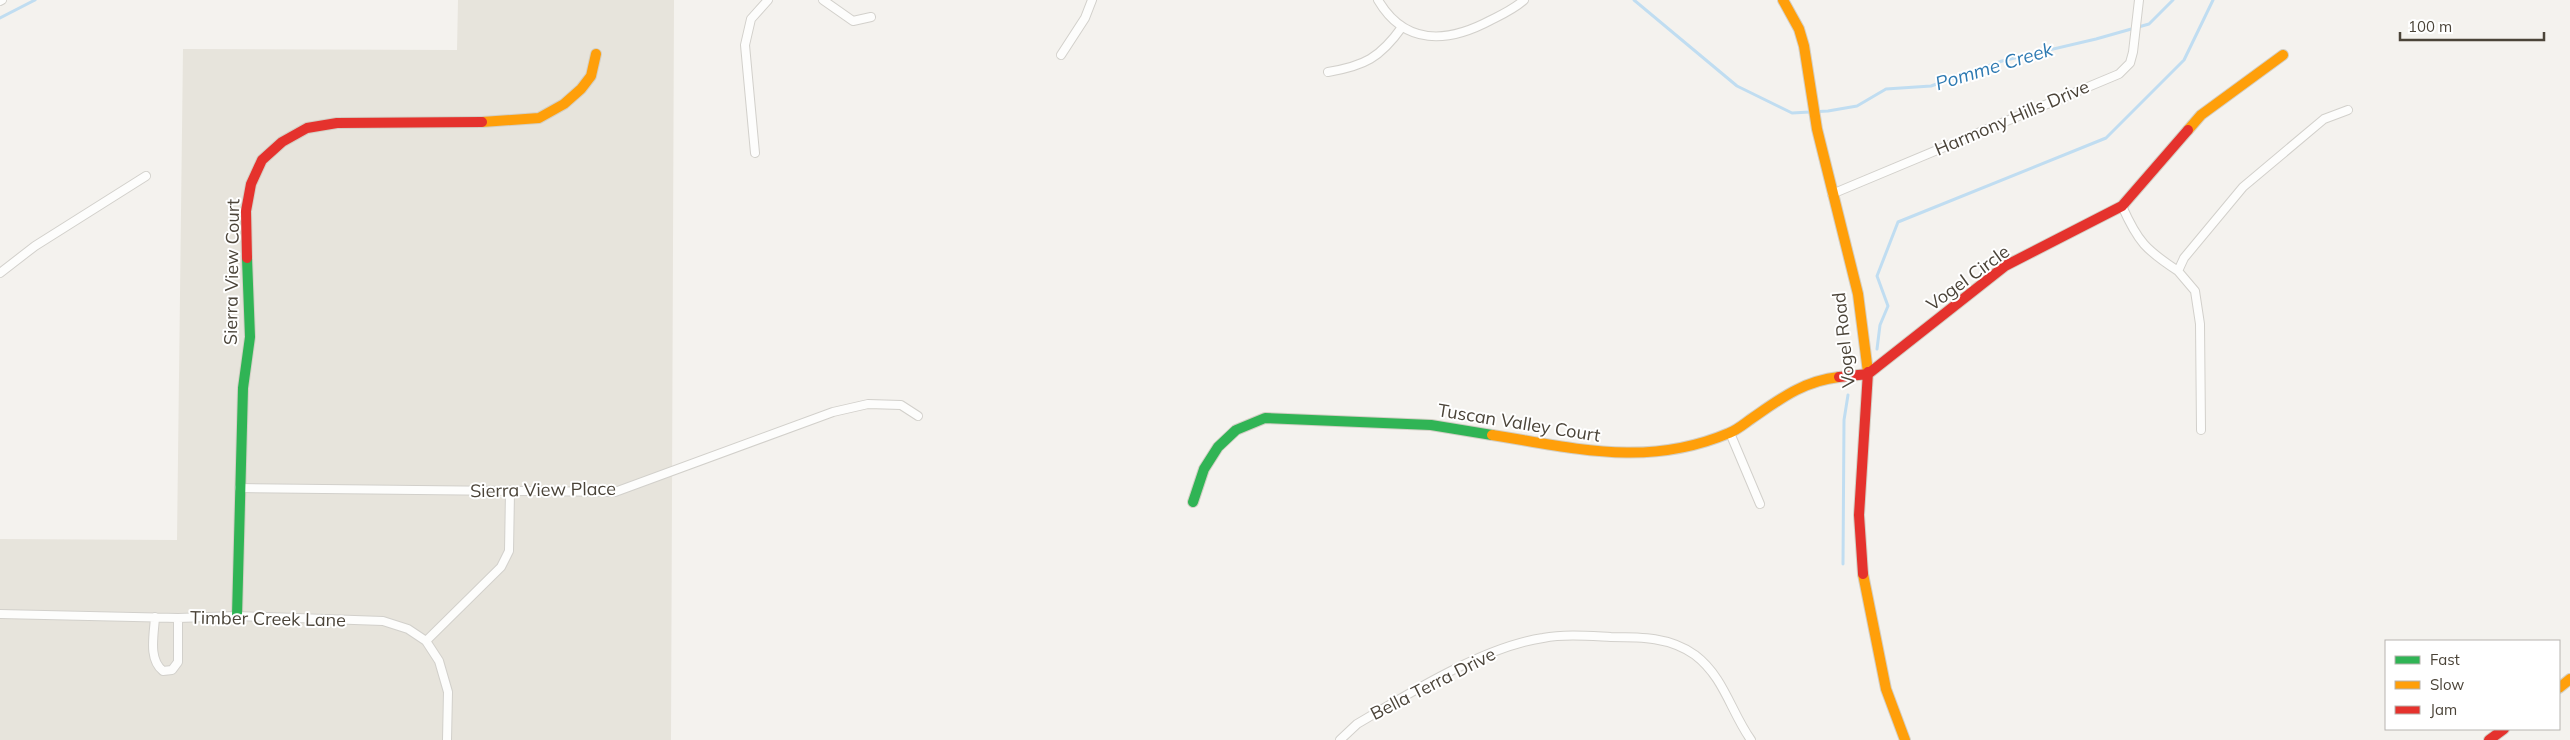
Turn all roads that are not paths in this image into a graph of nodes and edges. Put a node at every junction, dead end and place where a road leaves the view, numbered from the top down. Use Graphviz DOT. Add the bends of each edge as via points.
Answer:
graph roads {
  1 [pos="768,0"];
  2 [pos="823,0"];
  3 [pos="1092,0"];
  4 [pos="1378,0"];
  5 [pos="1524,0"];
  6 [pos="1784,0"];
  7 [pos="2139,0"];
  8 [pos="871,17"];
  9 [pos="1402,27"];
  10 [pos="596,54"];
  11 [pos="1061,55"];
  12 [pos="2283,55"];
  13 [pos="1328,72"];
  14 [pos="2348,110"];
  15 [pos="756,153"];
  16 [pos="146,176"];
  17 [pos="1832,194"];
  18 [pos="2122,206"];
  19 [pos="2178,271"];
  20 [pos="0,273"];
  21 [pos="1868,374"];
  22 [pos="918,416"];
  23 [pos="2201,430"];
  24 [pos="1730,433"];
  25 [pos="239,488"];
  26 [pos="510,492"];
  27 [pos="1193,502"];
  28 [pos="1760,504"];
  29 [pos="0,614"];
  30 [pos="237,616"];
  31 [pos="155,617"];
  32 [pos="178,618"];
  33 [pos="426,641"];
  34 [pos="2570,679"];
  35 [pos="2560,687"];
  36 [pos="2503,730"];
  37 [pos="447,740"];
  38 [pos="1340,740"];
  39 [pos="1751,740"];
  40 [pos="1905,740"];
  41 [pos="2489,740"];
  1 -- 15 [label="street" via="752,19 745,46"];
  2 -- 8 [label="street" via="854,20"];
  3 -- 11 [label="street" via="1085,18"];
  4 -- 9 [label="street" via="1384,11"];
  5 -- 9 [label="street" via="1477,28 1455,36 1438,38"];
  6 -- 17 [label="street, Vogel Road" via="1799,28 1804,46 1817,129"];
  7 -- 17 [label="street, Harmony Hills Drive" via="2130,63 2119,74"];
  9 -- 13 [label="street" via="1374,58"];
  10 -- 25 [label="street, Sierra View Court" via="591,76 581,89 564,104 539,118 480,122 337,123 307,128 282,142 262,160 251,184 246,211 250,337 243,388"];
  12 -- 18 [label="street, Vogel Circle" via="2200,115"];
  14 -- 19 [label="street" via="2324,119 2243,188 2184,258"];
  16 -- 20 [label="street" via="35,246"];
  17 -- 21 [label="street, Vogel Road" via="1858,294"];
  18 -- 19 [label="street" via="2132,229 2150,252"];
  18 -- 21 [label="street, Vogel Circle" via="2005,266"];
  19 -- 23 [label="street" via="2195,292 2200,324"];
  21 -- 24 [label="street, Tuscan Valley Court" via="1829,378 1800,386"];
  21 -- 40 [label="street, Vogel Road" via="1859,515 1862,575 1886,688"];
  22 -- 26 [label="street, Sierra View Place" via="902,405 868,404 833,412 615,492"];
  24 -- 27 [label="street, Tuscan Valley Court" via="1683,448 1643,454 1606,453 1431,425 1265,418 1236,430 1218,447 1204,469"];
  24 -- 28 [label="street"];
  25 -- 26 [label="street, Sierra View Place"];
  25 -- 30 [label="street, Sierra View Court"];
  26 -- 33 [label="street" via="509,552 501,568"];
  29 -- 31 [label="street, Timber Creek Lane"];
  30 -- 32 [label="street, Timber Creek Lane"];
  30 -- 33 [label="street, Timber Creek Lane" via="383,621 408,629"];
  31 -- 32 [label="street, Timber Creek Lane"];
  31 -- 32 [label="street" via="153,655 156,665 163,671 172,670 178,662"];
  33 -- 37 [label="street, Timber Creek Lane" via="439,661 448,692"];
  34 -- 35 [label="street"];
  36 -- 41 [label="street"];
  38 -- 39 [label="street, Bella Terra Drive" via="1363,721 1487,654 1524,642 1561,636 1658,638 1683,648 1708,667 1718,680"];
}
